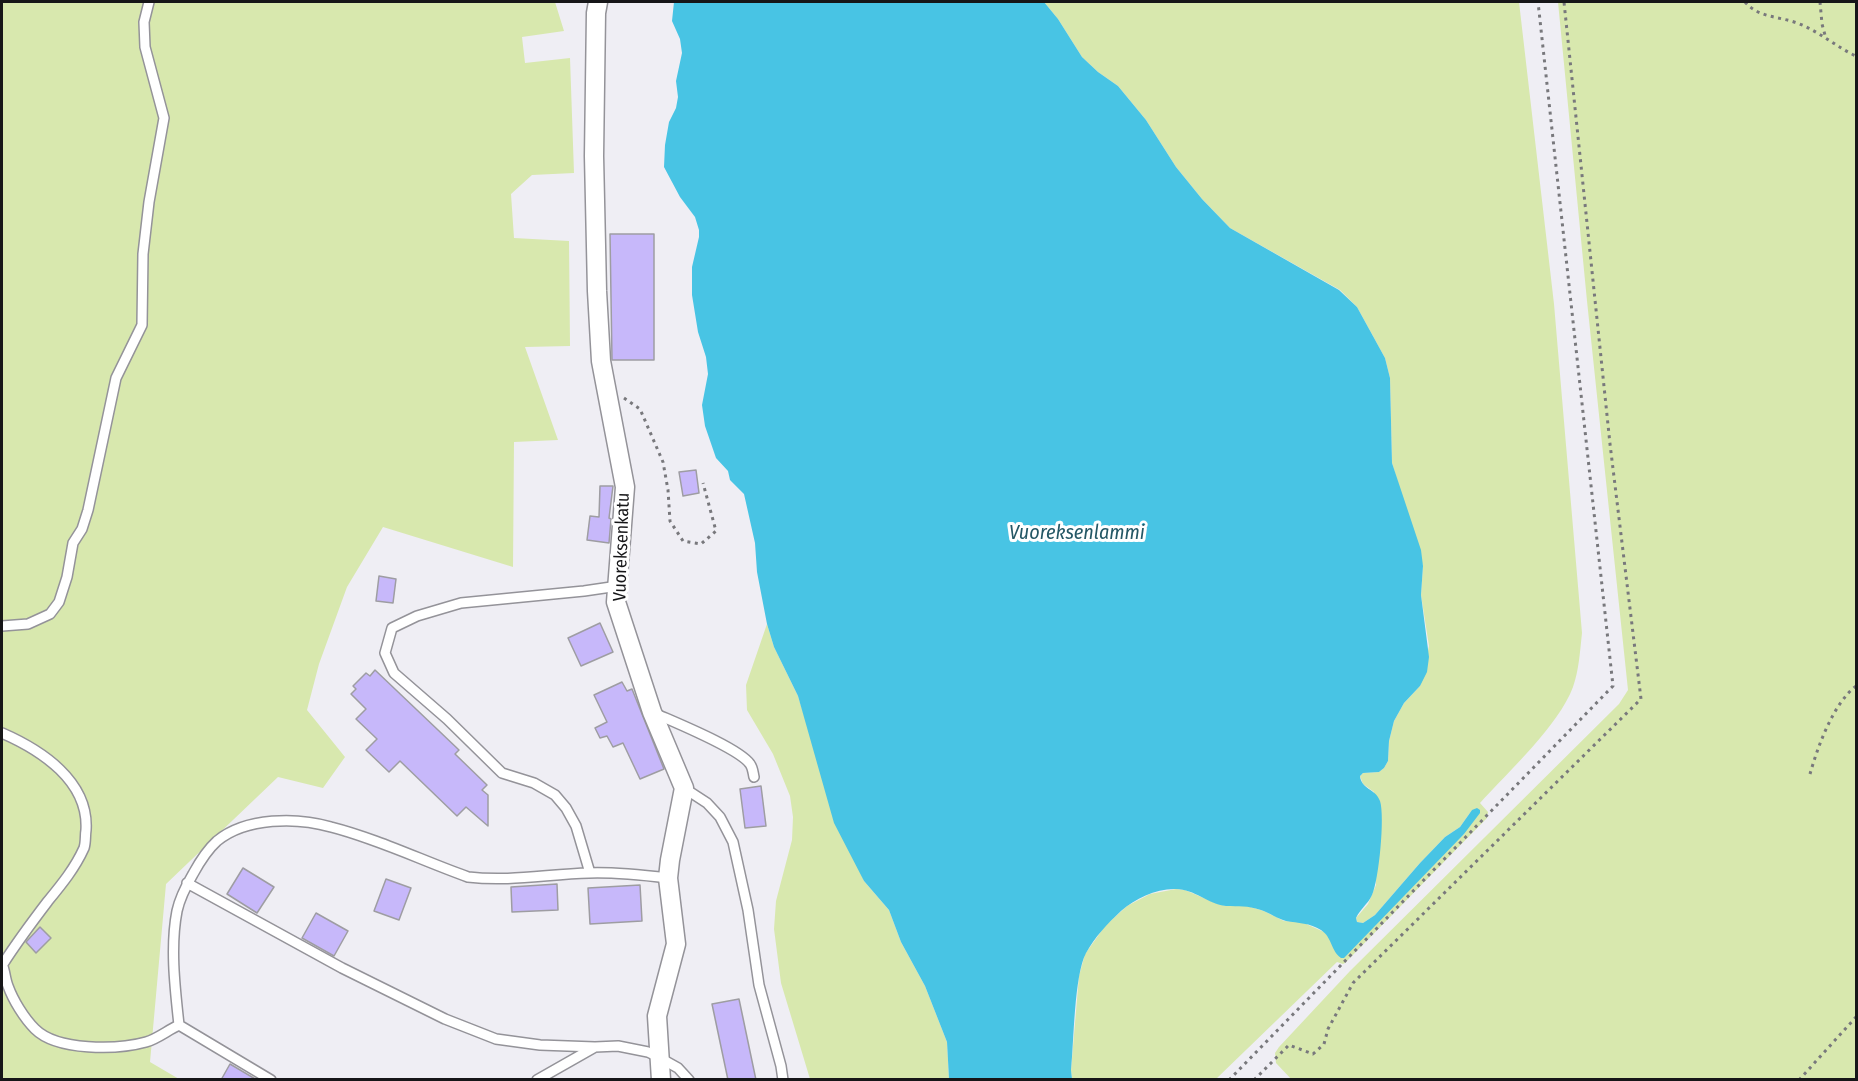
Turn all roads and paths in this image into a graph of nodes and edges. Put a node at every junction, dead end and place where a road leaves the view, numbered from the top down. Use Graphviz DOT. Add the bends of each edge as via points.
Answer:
graph roads {
  1 [pos="149,2"];
  2 [pos="598,2"];
  3 [pos="1538,2"];
  4 [pos="1564,2"];
  5 [pos="1745,2"];
  6 [pos="1820,2"];
  7 [pos="1825,36"];
  8 [pos="1857,56"];
  9 [pos="605,386"];
  10 [pos="703,483"];
  11 [pos="618,586"];
  12 [pos="2,626"];
  13 [pos="1857,686"];
  14 [pos="652,712"];
  15 [pos="2,733"];
  16 [pos="1810,774"];
  17 [pos="754,777"];
  18 [pos="684,788"];
  19 [pos="590,873"];
  20 [pos="668,878"];
  21 [pos="188,883"];
  22 [pos="2,964"];
  23 [pos="1857,1017"];
  24 [pos="179,1025"];
  25 [pos="595,1047"];
  26 [pos="660,1058"];
  27 [pos="272,1080"];
  28 [pos="537,1080"];
  29 [pos="661,1080"];
  30 [pos="689,1080"];
  31 [pos="783,1080"];
  32 [pos="1229,1080"];
  33 [pos="1254,1080"];
  34 [pos="1799,1080"];
  1 -- 12 [label="lane" via="144,22 145,47 164,118 143,254 142,325 116,378 88,510 73,543 59,602 50,614 28,624"];
  2 -- 9 [label="street, Vuoreksenkatu" via="594,156 597,291"];
  3 -- 32 [label="path" via="1613,686"];
  4 -- 33 [label="path" via="1641,699 1353,983 1324,1044 1313,1054 1289,1045"];
  5 -- 7 [label="path" via="1761,14 1795,22"];
  6 -- 7 [label="path"];
  7 -- 8 [label="path"];
  9 -- 10 [label="path" via="640,409 663,462 670,521 683,541 701,544 716,531"];
  9 -- 11 [label="street, Vuoreksenkatu" via="625,487"];
  11 -- 14 [label="street, Vuoreksenkatu" via="616,602"];
  11 -- 19 [label="lane" via="441,607 392,628 385,652 394,673 502,773 534,783 555,795 576,826"];
  13 -- 16 [label="path" via="1837,710"];
  14 -- 17 [label="lane" via="738,754 752,766"];
  14 -- 18 [label="street, Vuoreksenkatu"];
  15 -- 22 [label="lane" via="33,748 59,768 79,794 87,818 85,845 72,871"];
  18 -- 20 [label="street"];
  18 -- 31 [label="lane" via="720,817 733,842 759,986"];
  19 -- 20 [label="lane"];
  19 -- 21 [label="lane" via="498,880 468,877 331,826 269,822 243,827 218,841 200,861"];
  20 -- 26 [label="street" via="676,944 657,1016"];
  21 -- 24 [label="lane" via="177,910 174,933"];
  21 -- 25 [label="lane" via="342,968 445,1019 496,1039"];
  22 -- 24 [label="lane" via="21,1012 36,1030 55,1040 79,1046 119,1047 148,1041"];
  23 -- 34 [label="path"];
  24 -- 27 [label="lane"];
  25 -- 26 [label="lane" via="618,1046"];
  25 -- 28 [label="lane"];
  26 -- 29 [label="street"];
  26 -- 30 [label="lane"];
}
